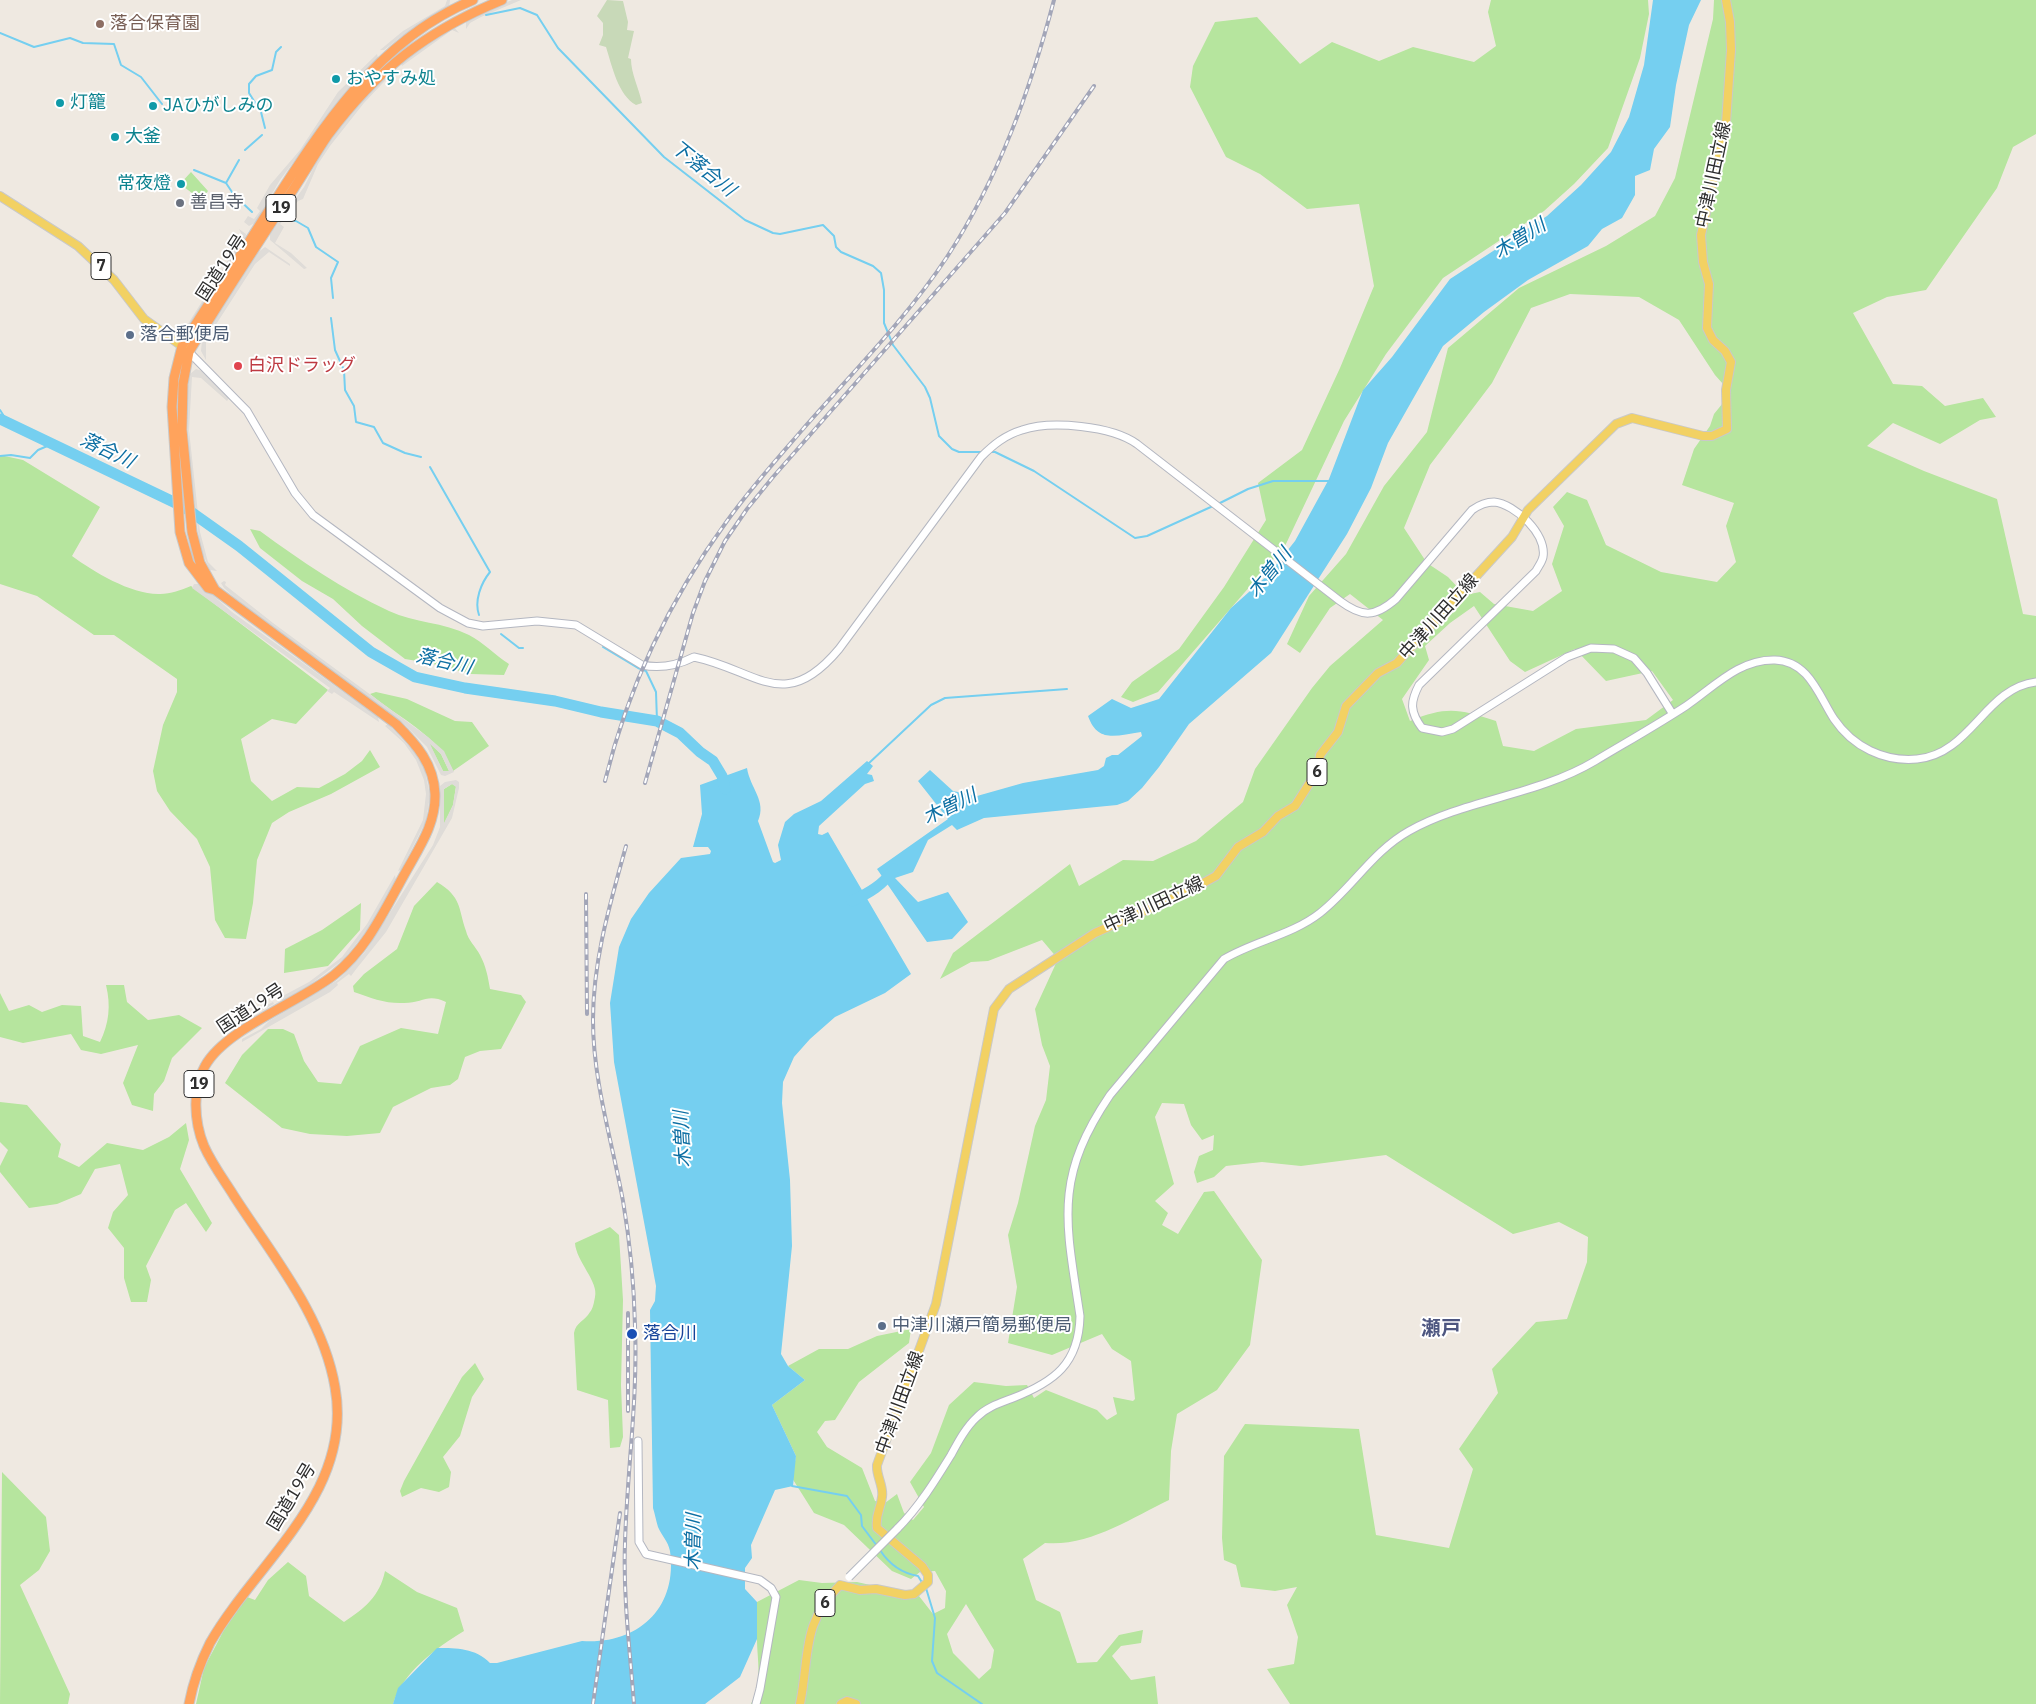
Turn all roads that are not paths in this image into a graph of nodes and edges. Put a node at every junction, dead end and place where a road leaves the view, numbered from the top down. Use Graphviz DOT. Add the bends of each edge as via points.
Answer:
graph roads {
  1 [pos="473,0"];
  2 [pos="502,0"];
  3 [pos="1726,0"];
  4 [pos="0,196"];
  5 [pos="186,349"];
  6 [pos="1523,518"];
  7 [pos="215,590"];
  8 [pos="2036,682"];
  9 [pos="1672,713"];
  10 [pos="638,1441"];
  11 [pos="840,1585"];
  12 [pos="188,1704"];
  13 [pos="756,1704"];
  14 [pos="800,1704"];
  15 [pos="841,1704"];
  16 [pos="856,1704"];
  1 -- 5 [label="highway, 国道19号 / 19" via="407,39 385,56 353,90 319,134"];
  2 -- 5 [label="highway, 国道19号 / 19" via="433,33 395,62 360,96 323,143"];
  3 -- 6 [label="main road, 中津川田立線 / 6" via="1731,50 1726,123 1701,236 1709,284 1707,328 1731,362 1726,390 1726,429 1712,436 1693,435 1640,420 1624,420 1616,424"];
  4 -- 5 [label="main road, 7" via="78,246 114,280 144,319"];
  5 -- 6 [label="street" via="247,411 295,493 313,516 454,616 483,626 538,621 576,625 642,665 660,667 694,658 708,660 763,683 802,680 830,660 982,455 1008,435 1023,429 1092,427 1112,431 1137,444 1340,601 1364,614 1386,608 1396,599 1466,516 1482,503 1502,504"];
  5 -- 7 [label="highway, 国道19号 / 19" via="182,408 192,532 200,563"];
  5 -- 7 [label="highway, 国道19号 / 19" via="174,378 172,407 180,532 189,563 208,588"];
  6 -- 9 [label="street" via="1541,543 1542,557 1536,571 1419,685 1412,698 1414,718 1422,728 1442,732 1452,729 1567,657 1591,648 1614,649 1634,658 1647,672"];
  6 -- 11 [label="main road, 中津川田立線 / 6" via="1512,537 1397,663 1378,673 1346,706 1338,732 1320,754 1318,770 1295,806 1238,847 1216,876 1185,894 1095,933 1009,989 994,1009 936,1304 877,1465 882,1496 876,1528 922,1566 928,1574 927,1582 914,1594 906,1595"];
  7 -- 12 [label="highway, 国道19号 / 19" via="396,724 419,748 427,762 435,794 428,832 378,924 363,945 347,964 322,984 234,1036 210,1057 200,1077 196,1112 204,1146 308,1313 332,1369 337,1406 333,1454 323,1482 288,1537 211,1642 196,1674"];
  8 -- 9 [label="street" via="2011,689 1955,744 1913,760 1882,757 1866,750 1842,729 1809,678 1787,662 1761,661 1744,667"];
  9 -- 11 [label="street, bridge" via="1594,762 1567,775 1439,817 1411,830 1367,865 1319,913 1224,959 1110,1094 1093,1119 1078,1152 1071,1180 1067,1221 1080,1327 1062,1369 1050,1381 990,1407 976,1418 920,1502 898,1529"];
  10 -- 13 [label="street" via="639,1542 646,1554 760,1580 771,1588 776,1597"];
  11 -- 14 [label="main road, 6" via="829,1597 807,1641"];
  15 -- 16 [label="main road" via="847,1701"];
}
